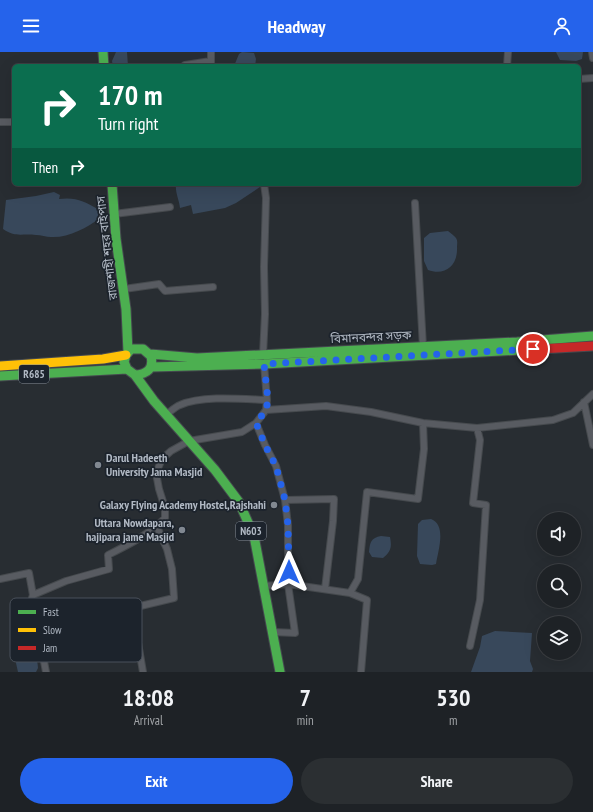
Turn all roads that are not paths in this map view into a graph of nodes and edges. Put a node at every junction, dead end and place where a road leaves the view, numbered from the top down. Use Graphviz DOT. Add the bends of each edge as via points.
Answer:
graph roads {
  1 [pos="103,52"];
  2 [pos="211,52"];
  3 [pos="508,52"];
  4 [pos="592,52"];
  5 [pos="593,58"];
  6 [pos="104,64"];
  7 [pos="211,64"];
  8 [pos="507,64"];
  9 [pos="593,78"];
  10 [pos="581,79"];
  11 [pos="0,122"];
  12 [pos="12,122"];
  13 [pos="112,186"];
  14 [pos="264,186"];
  15 [pos="415,203"];
  16 [pos="170,207"];
  17 [pos="114,214"];
  18 [pos="213,287"];
  19 [pos="124,289"];
  20 [pos="127,309"];
  21 [pos="593,336"];
  22 [pos="593,346"];
  23 [pos="423,347"];
  24 [pos="148,352"];
  25 [pos="127,353"];
  26 [pos="263,359"];
  27 [pos="0,366"];
  28 [pos="127,369"];
  29 [pos="149,370"];
  30 [pos="135,375"];
  31 [pos="0,376"];
  32 [pos="593,394"];
  33 [pos="268,400"];
  34 [pos="584,402"];
  35 [pos="266,410"];
  36 [pos="167,415"];
  37 [pos="256,423"];
  38 [pos="423,423"];
  39 [pos="477,428"];
  40 [pos="189,441"];
  41 [pos="593,445"];
  42 [pos="285,500"];
  43 [pos="156,527"];
  44 [pos="0,579"];
  45 [pos="288,584"];
  46 [pos="264,586"];
  47 [pos="326,589"];
  48 [pos="350,593"];
  49 [pos="34,595"];
  50 [pos="32,598"];
  51 [pos="142,606"];
  52 [pos="273,632"];
  53 [pos="470,646"];
  54 [pos="44,662"];
  55 [pos="141,662"];
  56 [pos="46,672"];
  57 [pos="143,672"];
  58 [pos="280,672"];
  59 [pos="361,672"];
  1 -- 6 [label="main road"];
  2 -- 7 [label="street"];
  3 -- 8 [label="street"];
  4 -- 5 [label="street"];
  9 -- 10 [label="street"];
  11 -- 12 [label="street"];
  13 -- 17 [label="main road, রাজশাহী শহর বাইপাস"];
  14 -- 26 [label="street"];
  15 -- 23 [label="street"];
  16 -- 17 [label="street"];
  17 -- 19 [label="main road, রাজশাহী শহর বাইপাস"];
  18 -- 19 [label="street" via="166,291 159,284"];
  19 -- 20 [label="main road, রাজশাহী শহর বাইপাস"];
  20 -- 24 [label="main road" via="138,340"];
  20 -- 25 [label="main road"];
  21 -- 23 [label="main road, বিমানবন্দর সড়ক"];
  22 -- 26 [label="main road, বিমানবন্দর সড়ক"];
  23 -- 26 [label="main road, বিমানবন্দর সড়ক"];
  24 -- 25 [label="main road" via="136,348"];
  24 -- 26 [label="main road, বিমানবন্দর সড়ক" via="197,358"];
  24 -- 29 [label="main road, N603" via="152,361"];
  25 -- 27 [label="main road, R685" via="96,360"];
  25 -- 28 [label="main road" via="124,362"];
  26 -- 29 [label="main road, বিমানবন্দর সড়ক"];
  26 -- 33 [label="street"];
  28 -- 30 [label="main road, N603"];
  28 -- 31 [label="main road, R685"];
  29 -- 30 [label="main road" via="139,376"];
  29 -- 36 [label="main road, N603" via="153,391"];
  30 -- 36 [label="main road, N603"];
  32 -- 34 [label="street"];
  33 -- 35 [label="street"];
  33 -- 36 [label="street" via="196,400 180,405"];
  34 -- 39 [label="street" via="573,413 553,420"];
  34 -- 41 [label="street"];
  35 -- 37 [label="street"];
  35 -- 38 [label="street" via="326,406"];
  36 -- 40 [label="main road, N603"];
  37 -- 40 [label="street" via="242,432"];
  37 -- 42 [label="street" via="276,466"];
  38 -- 39 [label="street"];
  38 -- 48 [label="street" via="424,449 418,499 367,492 358,579"];
  39 -- 53 [label="street" via="480,440 473,503 486,505 480,600"];
  40 -- 43 [label="street" via="162,459 156,473 158,489 165,508 165,518"];
  40 -- 46 [label="main road, N603" via="239,502 254,536"];
  42 -- 45 [label="street"];
  42 -- 47 [label="street" via="334,499"];
  43 -- 49 [label="street" via="108,554 109,569 66,581"];
  43 -- 51 [label="street" via="167,549 172,569 174,598"];
  44 -- 49 [label="street" via="29,574"];
  45 -- 46 [label="street"];
  45 -- 47 [label="street"];
  45 -- 52 [label="street" via="295,633"];
  46 -- 52 [label="main road, N603"];
  47 -- 48 [label="street"];
  48 -- 59 [label="street" via="367,600"];
  49 -- 50 [label="street"];
  52 -- 58 [label="main road, N603"];
  54 -- 56 [label="street"];
  55 -- 57 [label="street"];
}
